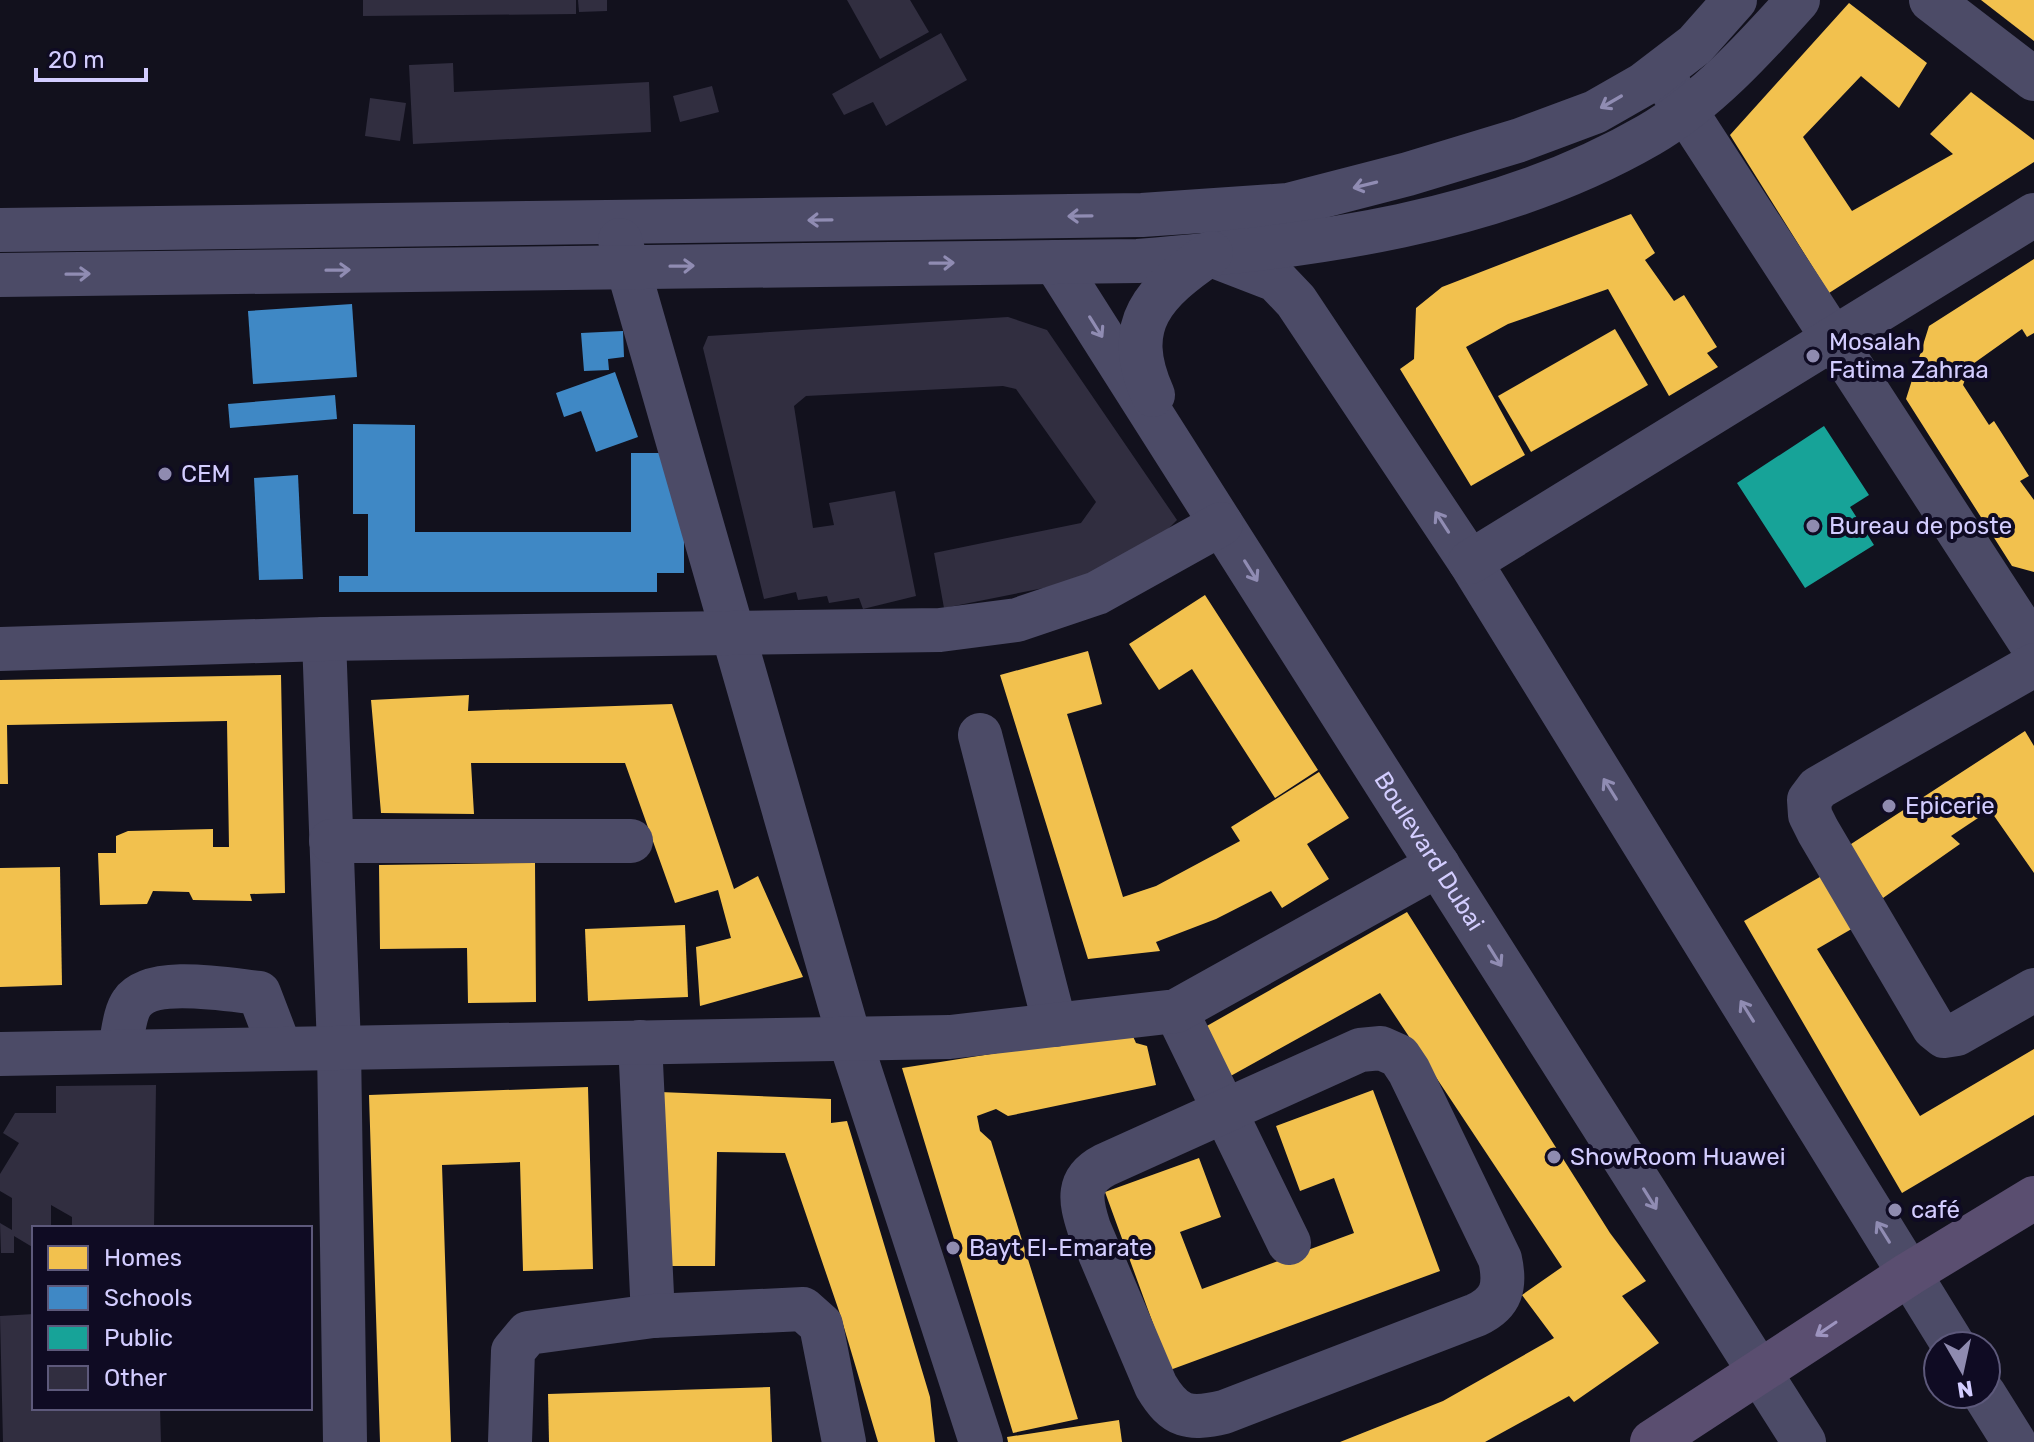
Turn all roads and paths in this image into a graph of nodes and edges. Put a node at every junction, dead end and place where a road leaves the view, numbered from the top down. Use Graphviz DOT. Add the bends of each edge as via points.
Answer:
graph roads {
  1 [pos="1735,0"];
  2 [pos="1798,0"];
  3 [pos="1931,0"];
  4 [pos="1661,72"];
  5 [pos="2034,79"];
  6 [pos="1684,110"];
  7 [pos="1142,215"];
  8 [pos="2034,215"];
  9 [pos="614,222"];
  10 [pos="1286,226"];
  11 [pos="0,230"];
  12 [pos="1208,255"];
  13 [pos="1055,262"];
  14 [pos="630,267"];
  15 [pos="0,275"];
  16 [pos="1296,301"];
  17 [pos="1833,341"];
  18 [pos="1185,468"];
  19 [pos="1221,524"];
  20 [pos="1470,562"];
  21 [pos="734,631"];
  22 [pos="324,639"];
  23 [pos="2034,648"];
  24 [pos="0,649"];
  25 [pos="2034,665"];
  26 [pos="980,735"];
  27 [pos="331,841"];
  28 [pos="631,841"];
  29 [pos="1438,865"];
  30 [pos="2034,990"];
  31 [pos="1176,1011"];
  32 [pos="1055,1025"];
  33 [pos="849,1037"];
  34 [pos="640,1042"];
  35 [pos="339,1047"];
  36 [pos="280,1048"];
  37 [pos="119,1051"];
  38 [pos="0,1054"];
  39 [pos="1227,1111"];
  40 [pos="2034,1198"];
  41 [pos="1289,1243"];
  42 [pos="1909,1274"];
  43 [pos="653,1316"];
  44 [pos="1944,1330"];
  45 [pos="1760,1373"];
  46 [pos="1994,1410"];
  47 [pos="345,1442"];
  48 [pos="510,1442"];
  49 [pos="844,1442"];
  50 [pos="981,1442"];
  51 [pos="1652,1442"];
  52 [pos="1804,1442"];
  53 [pos="2014,1442"];
  1 -- 4 [label="street" via="1695,45"];
  2 -- 6 [label="street"];
  3 -- 5 [label="street"];
  4 -- 6 [label="street"];
  4 -- 10 [label="street, one-way" via="1595,112 1408,174"];
  6 -- 10 [label="street" via="1650,134 1536,188 1459,211"];
  6 -- 17 [label="street"];
  7 -- 9 [label="street, one-way"];
  7 -- 10 [label="street"];
  7 -- 12 [label="street"];
  8 -- 17 [label="street"];
  9 -- 11 [label="street"];
  9 -- 14 [label="street"];
  10 -- 12 [label="street"];
  10 -- 16 [label="street"];
  12 -- 13 [label="street"];
  12 -- 16 [label="street" via="1276,280"];
  12 -- 18 [label="street" via="1169,284 1145,311 1138,343 1147,382"];
  14 -- 13 [label="street, one-way"];
  13 -- 18 [label="street, Boulevard Dubai, one-way"];
  15 -- 14 [label="street, one-way"];
  14 -- 21 [label="street"];
  20 -- 16 [label="street, one-way"];
  17 -- 20 [label="street"];
  17 -- 23 [label="street"];
  18 -- 19 [label="street, Boulevard Dubai"];
  19 -- 21 [label="street" via="1097,593 1017,620 940,630"];
  19 -- 29 [label="street, Boulevard Dubai, one-way"];
  42 -- 20 [label="street, one-way"];
  21 -- 22 [label="street"];
  21 -- 33 [label="street"];
  22 -- 24 [label="street"];
  22 -- 27 [label="street"];
  25 -- 30 [label="street" via="1818,788 1809,800 1818,831 1934,1028 1944,1036 1957,1034"];
  26 -- 32 [label="street"];
  27 -- 28 [label="street"];
  27 -- 35 [label="street"];
  29 -- 31 [label="street"];
  29 -- 45 [label="street, Boulevard Dubai, one-way"];
  31 -- 32 [label="street"];
  31 -- 39 [label="street"];
  32 -- 33 [label="street" via="950,1037"];
  33 -- 34 [label="street"];
  33 -- 50 [label="street"];
  34 -- 35 [label="street"];
  34 -- 43 [label="street"];
  35 -- 36 [label="street"];
  35 -- 47 [label="street"];
  36 -- 37 [label="street"];
  36 -- 37 [label="street" via="259,993 173,986 146,990 131,1003"];
  37 -- 38 [label="street"];
  39 -- 39 [label="street" via="1090,1173 1082,1187 1089,1228 1167,1405 1201,1417 1224,1412 1476,1315 1502,1294 1500,1259 1399,1056 1381,1048 1360,1050"];
  39 -- 41 [label="street"];
  40 -- 42 [label="main road"];
  42 -- 44 [label="street"];
  42 -- 45 [label="main road, one-way"];
  43 -- 48 [label="street" via="528,1333 513,1351"];
  43 -- 49 [label="street" via="803,1309 821,1325"];
  45 -- 51 [label="main road"];
  45 -- 52 [label="street, Boulevard Dubai"];
  46 -- 53 [label="street"];
}
